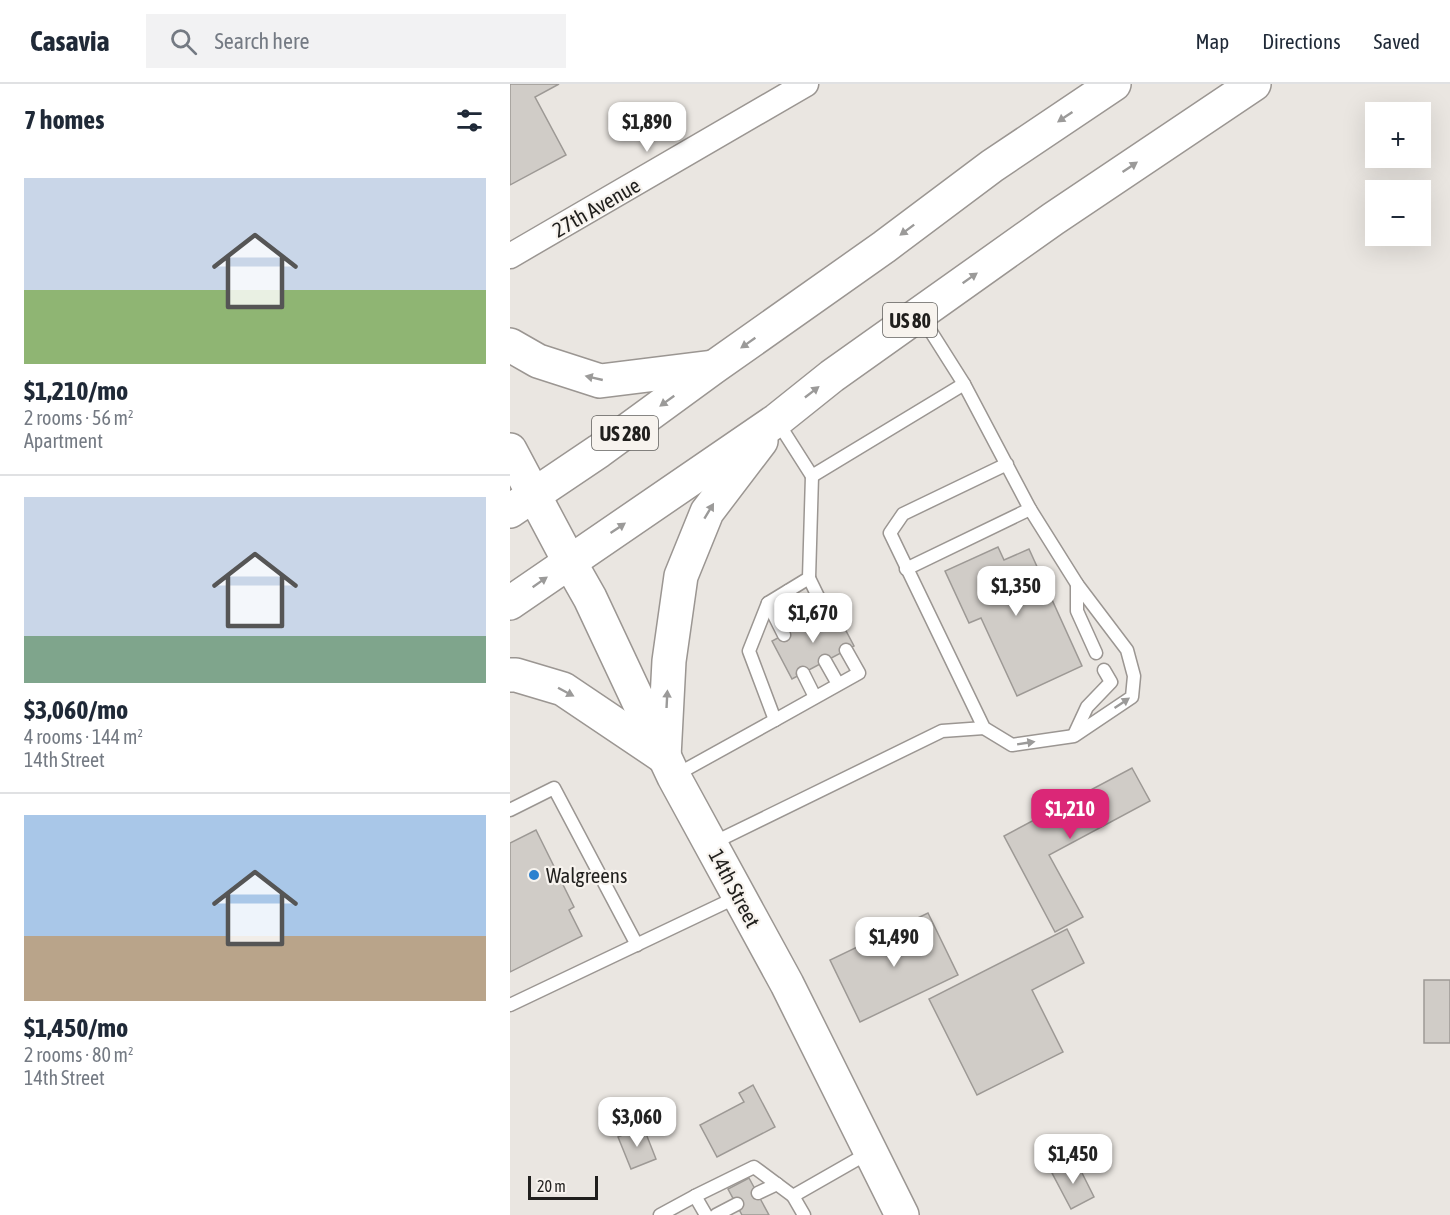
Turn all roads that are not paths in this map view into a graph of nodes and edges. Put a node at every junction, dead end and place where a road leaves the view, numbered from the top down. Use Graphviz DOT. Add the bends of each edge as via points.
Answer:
graph roads {
  1 [pos="806,84"];
  2 [pos="1114,84"];
  3 [pos="1254,84"];
  4 [pos="510,256"];
  5 [pos="920,314"];
  6 [pos="510,345"];
  7 [pos="714,366"];
  8 [pos="964,384"];
  9 [pos="777,420"];
  10 [pos="510,450"];
  11 [pos="1007,464"];
  12 [pos="812,476"];
  13 [pos="522,503"];
  14 [pos="1030,509"];
  15 [pos="569,561"];
  16 [pos="906,569"];
  17 [pos="809,578"];
  18 [pos="1077,584"];
  19 [pos="788,591"];
  20 [pos="510,603"];
  21 [pos="768,603"];
  22 [pos="826,613"];
  23 [pos="806,623"];
  24 [pos="784,635"];
  25 [pos="846,650"];
  26 [pos="1096,653"];
  27 [pos="825,661"];
  28 [pos="1104,670"];
  29 [pos="803,673"];
  30 [pos="510,675"];
  31 [pos="837,684"];
  32 [pos="815,697"];
  33 [pos="775,720"];
  34 [pos="984,728"];
  35 [pos="1074,736"];
  36 [pos="669,767"];
  37 [pos="510,810"];
  38 [pos="711,844"];
  39 [pos="739,896"];
  40 [pos="637,945"];
  41 [pos="510,1005"];
  42 [pos="871,1152"];
  43 [pos="777,1184"];
  44 [pos="758,1193"];
  45 [pos="696,1196"];
  46 [pos="794,1196"];
  47 [pos="736,1204"];
  48 [pos="660,1215"];
  49 [pos="706,1215"];
  50 [pos="716,1215"];
  51 [pos="804,1215"];
  52 [pos="902,1215"];
  1 -- 4 [label="street, 27th Avenue"];
  2 -- 7 [label="main road, one-way" via="992,166"];
  5 -- 3 [label="main road, US 80, one-way"];
  5 -- 8 [label="lane"];
  9 -- 5 [label="main road, US 80, one-way"];
  7 -- 6 [label="main road, one-way" via="600,381 538,361"];
  7 -- 13 [label="main road, US 280, one-way" via="599,452"];
  8 -- 11 [label="lane"];
  8 -- 12 [label="lane"];
  9 -- 12 [label="lane"];
  15 -- 9 [label="main road, US 80, one-way"];
  36 -- 9 [label="main road, one-way" via="669,661 681,576 707,512"];
  10 -- 13 [label="main road, 14th Street"];
  11 -- 14 [label="lane"];
  11 -- 16 [label="lane" via="903,514 890,533"];
  12 -- 17 [label="lane"];
  13 -- 15 [label="main road, 14th Street"];
  14 -- 16 [label="lane"];
  14 -- 18 [label="lane"];
  20 -- 15 [label="main road, one-way"];
  15 -- 36 [label="main road, 14th Street"];
  16 -- 34 [label="lane"];
  17 -- 19 [label="lane"];
  17 -- 22 [label="lane"];
  18 -- 26 [label="lane" via="1077,611"];
  35 -- 18 [label="lane, one-way" via="1132,697 1134,676 1127,651"];
  19 -- 21 [label="lane"];
  19 -- 23 [label="lane"];
  21 -- 24 [label="lane"];
  21 -- 33 [label="lane" via="749,651"];
  25 -- 31 [label="lane" via="859,673"];
  27 -- 31 [label="lane"];
  28 -- 35 [label="lane" via="1111,682 1087,707"];
  29 -- 32 [label="lane"];
  30 -- 36 [label="main road, one-way" via="563,689"];
  31 -- 32 [label="lane"];
  32 -- 33 [label="lane"];
  33 -- 36 [label="lane"];
  34 -- 35 [label="lane, one-way" via="1012,745"];
  34 -- 38 [label="lane" via="942,731"];
  36 -- 38 [label="main road, 14th Street"];
  37 -- 40 [label="lane" via="554,788"];
  38 -- 39 [label="main road, 14th Street"];
  39 -- 40 [label="lane"];
  39 -- 42 [label="main road, 14th Street"];
  40 -- 41 [label="lane"];
  42 -- 46 [label="lane"];
  42 -- 52 [label="main road, 14th Street"];
  43 -- 44 [label="lane"];
  43 -- 45 [label="lane" via="754,1167"];
  43 -- 46 [label="lane"];
  45 -- 48 [label="lane"];
  45 -- 49 [label="lane"];
  46 -- 51 [label="lane"];
  47 -- 50 [label="lane"];
}
